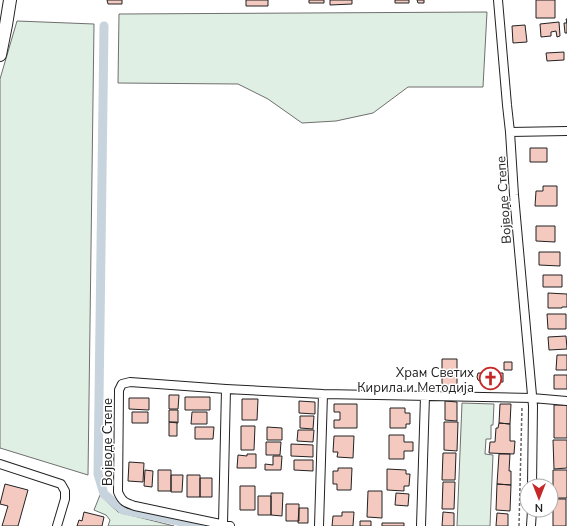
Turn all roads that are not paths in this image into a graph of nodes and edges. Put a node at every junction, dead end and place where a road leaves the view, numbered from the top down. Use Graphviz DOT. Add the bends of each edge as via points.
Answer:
graph roads {
  1 [pos="10,0"];
  2 [pos="498,0"];
  3 [pos="0,55"];
  4 [pos="567,131"];
  5 [pos="510,132"];
  6 [pos="226,389"];
  7 [pos="323,394"];
  8 [pos="425,396"];
  9 [pos="532,402"];
  10 [pos="567,402"];
  11 [pos="0,464"];
  12 [pos="532,478"];
  13 [pos="226,525"];
  14 [pos="57,526"];
  15 [pos="319,526"];
  16 [pos="421,526"];
  1 -- 3 [label="main road"];
  2 -- 5 [label="street, Војводе Степе"];
  4 -- 5 [label="street"];
  5 -- 9 [label="street, Војводе Степе"];
  6 -- 7 [label="street, Војводе Степе"];
  6 -- 13 [label="street, Војводе Степе"];
  6 -- 13 [label="street, Војводе Степе" via="130,382 122,384 119,390 118,492 121,499 128,504"];
  7 -- 8 [label="street, Војводе Степе"];
  7 -- 15 [label="street"];
  8 -- 9 [label="street, Војводе Степе"];
  8 -- 16 [label="street"];
  9 -- 10 [label="street"];
  9 -- 12 [label="street, Војводе Степе"];
  11 -- 14 [label="street" via="60,484 65,491 65,499"];
}
